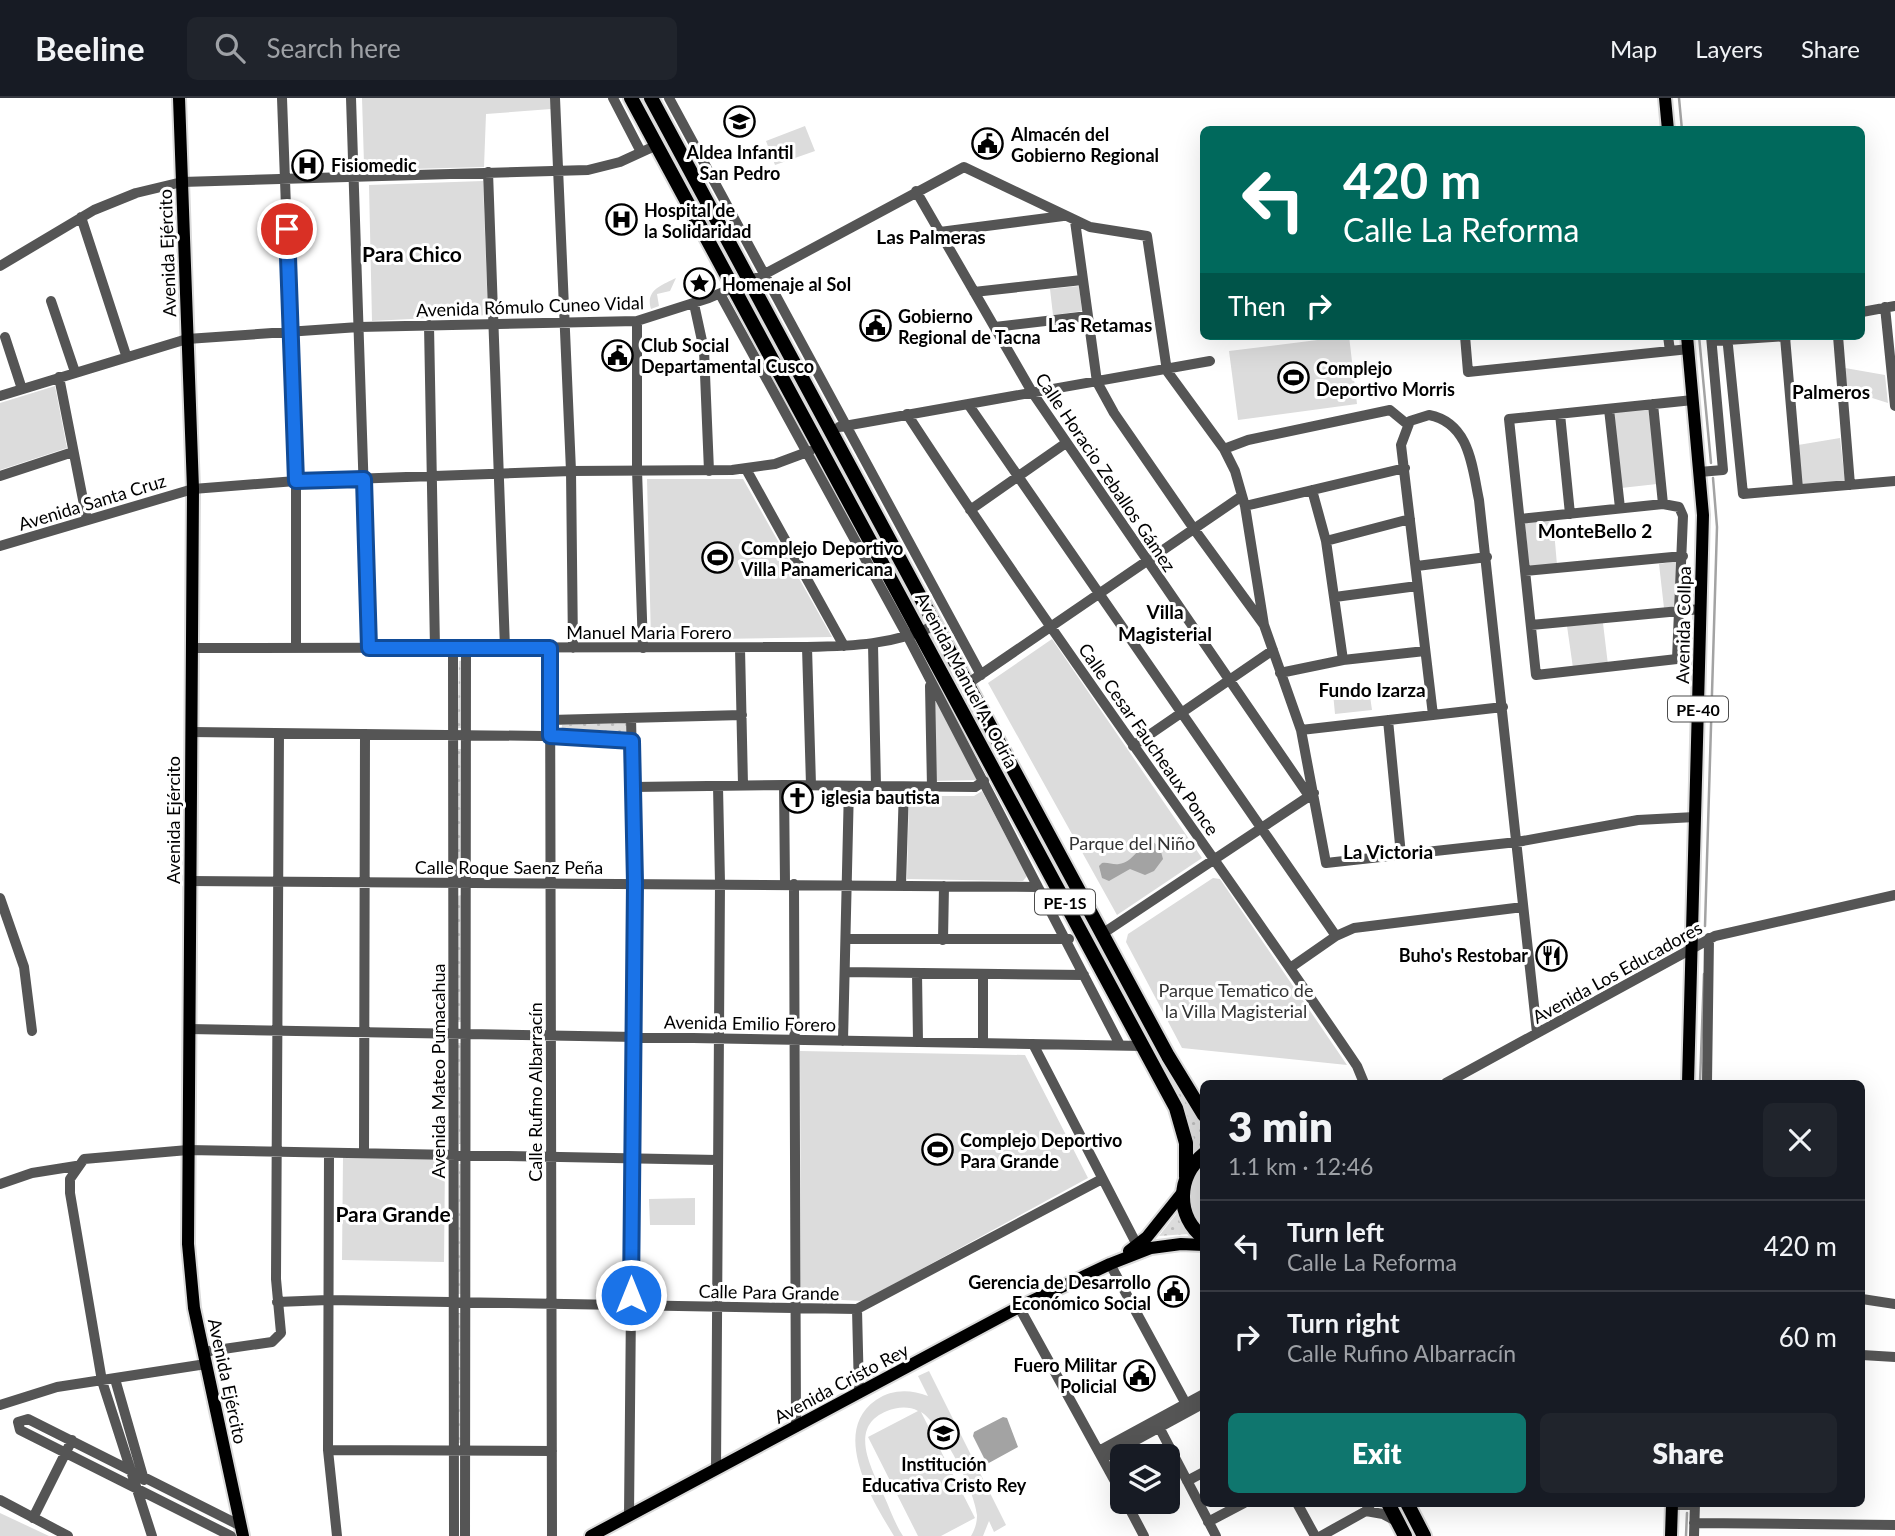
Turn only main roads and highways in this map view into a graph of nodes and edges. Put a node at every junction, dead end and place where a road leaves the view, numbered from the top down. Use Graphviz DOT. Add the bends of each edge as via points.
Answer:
graph roads {
  1 [pos="178,98"];
  2 [pos="631,98"];
  3 [pos="651,98"];
  4 [pos="1665,98"];
  5 [pos="1668,126"];
  6 [pos="1688,342"];
  7 [pos="841,450"];
  8 [pos="817,453"];
  9 [pos="1099,928"];
  10 [pos="1080,931"];
  11 [pos="1688,1080"];
  12 [pos="1200,1109"];
  13 [pos="1200,1159"];
  14 [pos="1186,1177"];
  15 [pos="1183,1192"];
  16 [pos="1200,1233"];
  17 [pos="1200,1245"];
  18 [pos="1110,1264"];
  19 [pos="1390,1507"];
  20 [pos="1409,1507"];
  21 [pos="1672,1507"];
  22 [pos="242,1531"];
  23 [pos="591,1536"];
  24 [pos="1405,1536"];
  25 [pos="1424,1536"];
  26 [pos="1671,1536"];
  1 -- 22 [label="main road, Avenida Ejército" via="193,488 190,1277"];
  2 -- 8 [label="highway, Avenida Manuel A. Odría / PE-1S" via="727,291"];
  3 -- 7 [label="highway, Avenida Manuel A. Odría / PE-1S" via="837,427"];
  4 -- 5 [label="main road"];
  6 -- 11 [label="main road, Avenida Collpa / PE-40" via="1703,515"];
  7 -- 8 [label="highway"];
  7 -- 9 [label="highway, Avenida Manuel A. Odría / PE-1S"];
  8 -- 10 [label="highway, Avenida Manuel A. Odría / PE-1S"];
  9 -- 10 [label="highway"];
  9 -- 12 [label="highway, Avenida Manuel A. Odría / PE-1S"];
  10 -- 14 [label="highway, Avenida Manuel A. Odría / PE-1S" via="1183,1124"];
  13 -- 14 [label="highway, PE-1S"];
  14 -- 15 [label="highway, PE-1S"];
  15 -- 16 [label="highway, PE-1S" via="1186,1215"];
  15 -- 18 [label="main road, Avenida Cristo Rey" via="1157,1226"];
  17 -- 18 [label="main road, Avenida Cristo Rey" via="1151,1248"];
  18 -- 23 [label="main road, Avenida Cristo Rey" via="1019,1307"];
  19 -- 24 [label="highway"];
  20 -- 25 [label="highway"];
  21 -- 26 [label="main road"];
}
